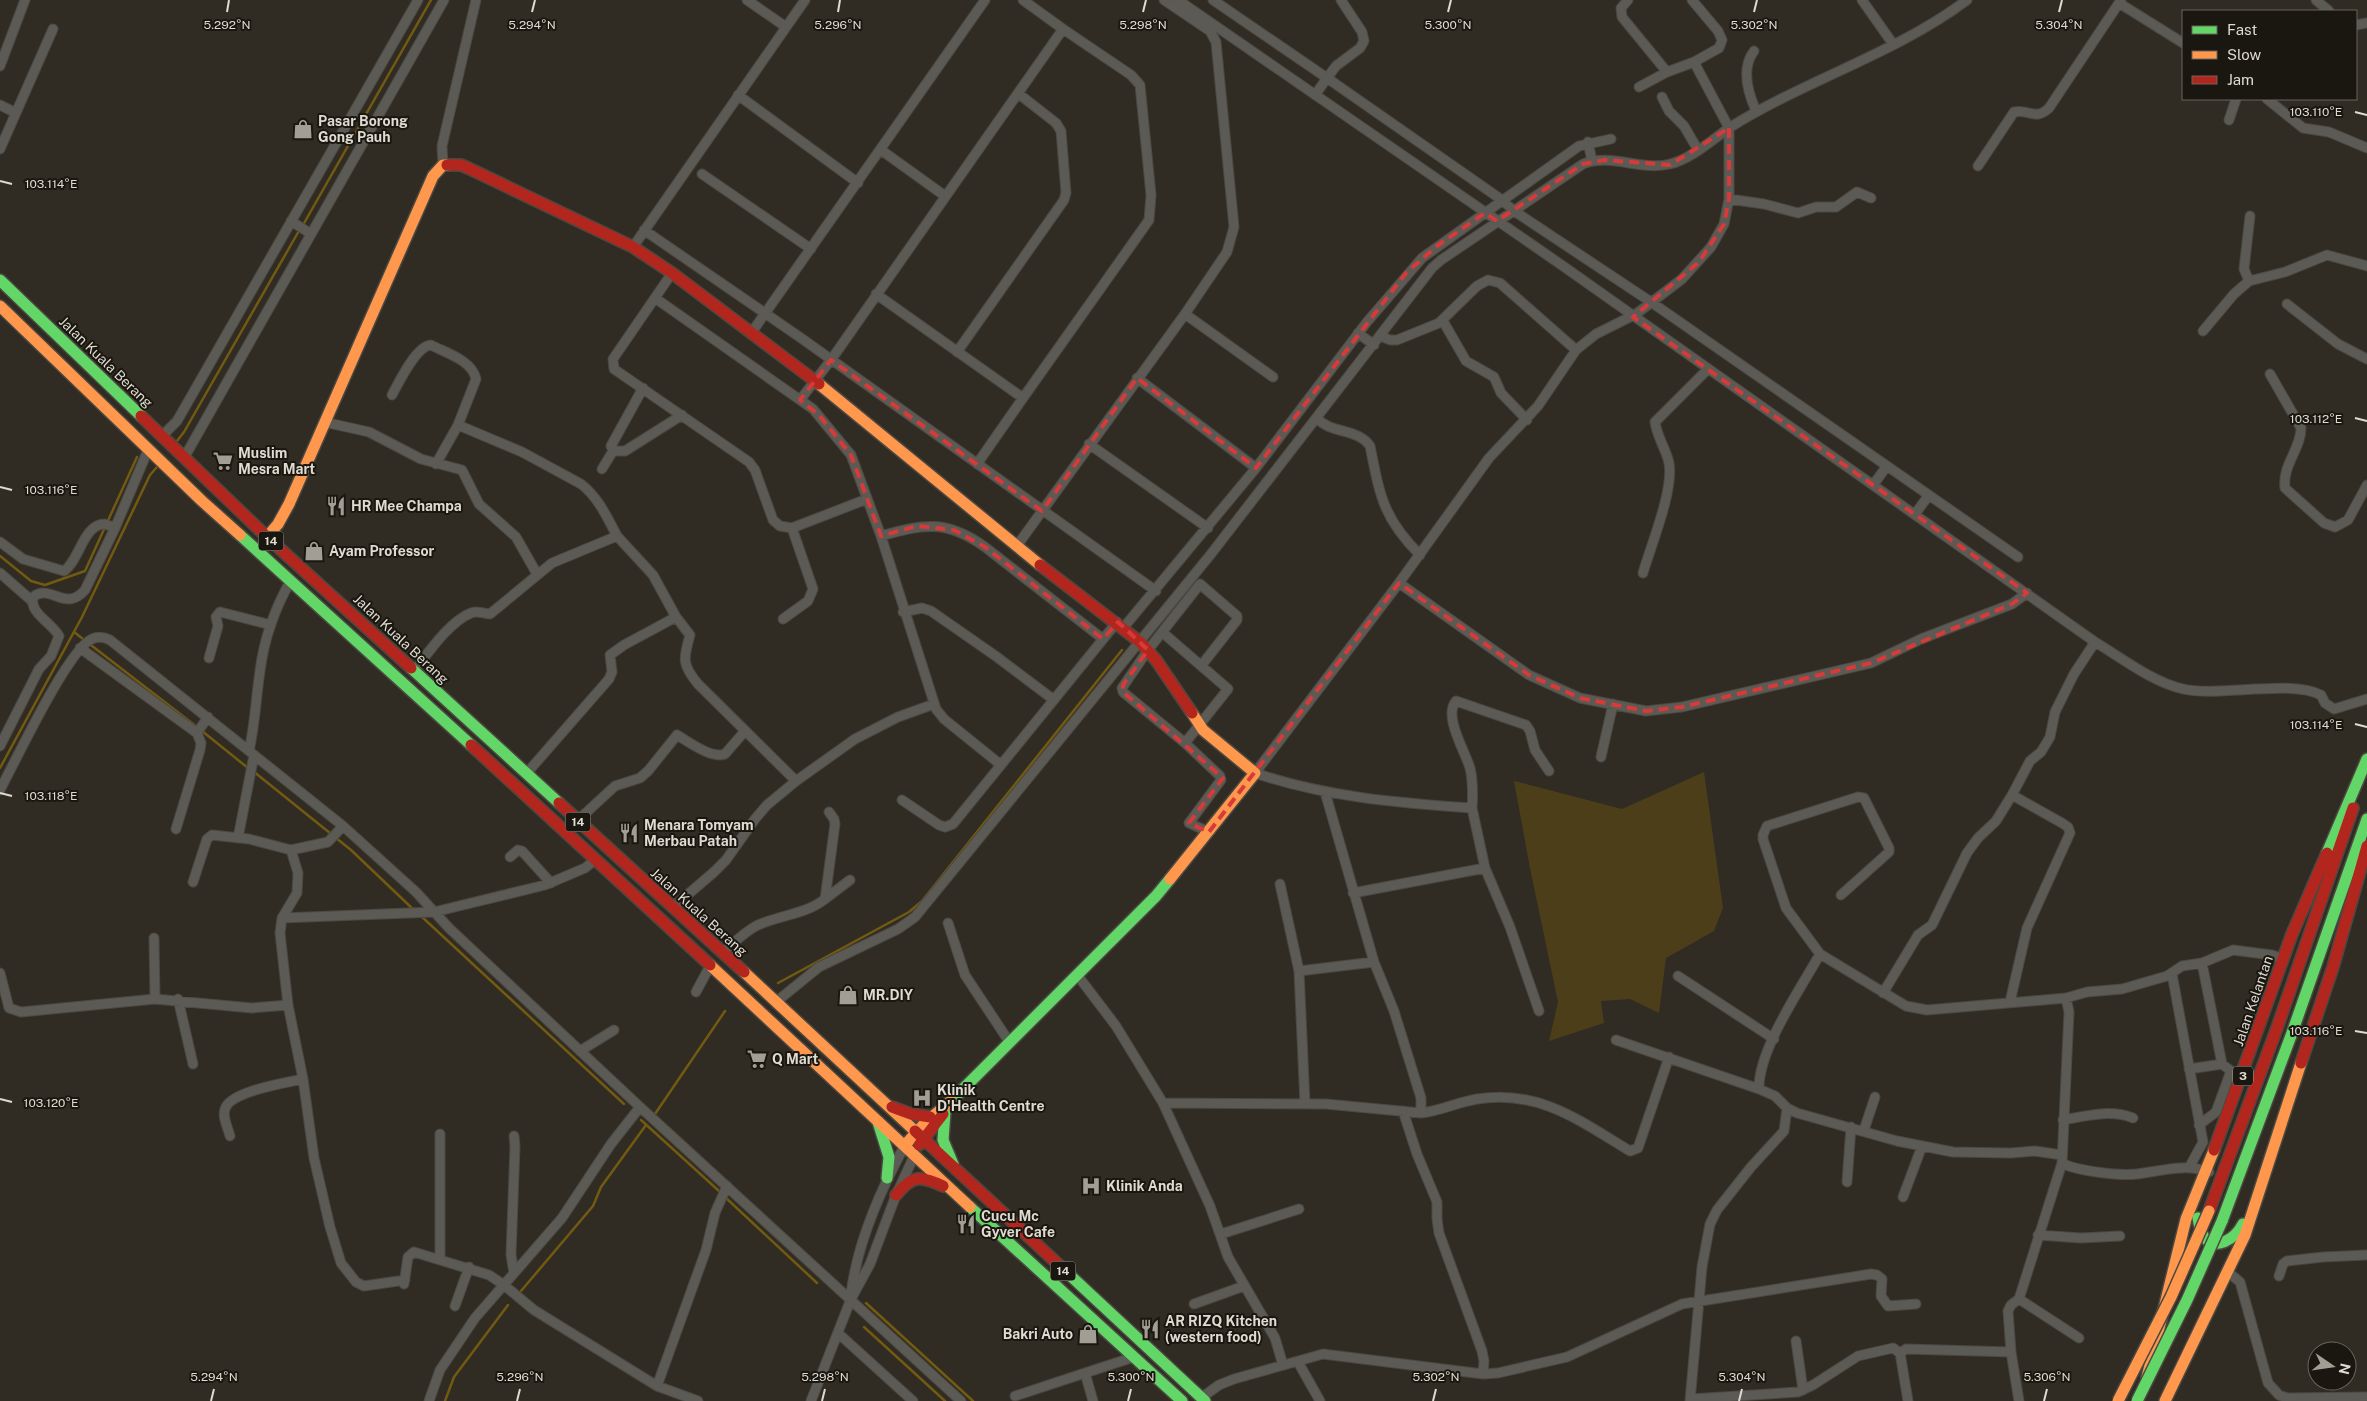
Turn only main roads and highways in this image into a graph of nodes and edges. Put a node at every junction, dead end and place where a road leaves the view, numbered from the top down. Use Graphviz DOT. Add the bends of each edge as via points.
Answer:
graph roads {
  1 [pos="0,280"];
  2 [pos="0,306"];
  3 [pos="267,537"];
  4 [pos="402,660"];
  5 [pos="406,685"];
  6 [pos="2367,759"];
  7 [pos="2367,770"];
  8 [pos="2367,819"];
  9 [pos="2367,846"];
  10 [pos="880,1098"];
  11 [pos="948,1107"];
  12 [pos="930,1117"];
  13 [pos="877,1119"];
  14 [pos="918,1136"];
  15 [pos="905,1145"];
  16 [pos="2275,1145"];
  17 [pos="915,1154"];
  18 [pos="2208,1171"];
  19 [pos="958,1173"];
  20 [pos="887,1178"];
  21 [pos="952,1190"];
  22 [pos="896,1196"];
  23 [pos="1203,1399"];
  24 [pos="1182,1401"];
  25 [pos="2118,1401"];
  26 [pos="2137,1401"];
  27 [pos="2142,1401"];
  28 [pos="2165,1401"];
  1 -- 3 [label="main road, Jalan Kuala Berang / 14"];
  2 -- 5 [label="main road, 14" via="150,452"];
  3 -- 4 [label="main road, Jalan Kuala Berang / 14"];
  3 -- 11 [label="main road" via="289,504 433,176 443,165 460,165 633,247 672,273 816,381 1016,547 1121,625 1144,646 1200,726 1255,773 1156,896"];
  4 -- 5 [label="main road" via="398,670"];
  4 -- 10 [label="main road, Jalan Kuala Berang / 14"];
  5 -- 13 [label="main road, 14"];
  6 -- 18 [label="main road, Jalan Kelantan / 3" via="2283,959"];
  7 -- 25 [label="main road, 3, bridge" via="2209,1211 2171,1298"];
  8 -- 26 [label="main road, 3, bridge" via="2222,1221"];
  9 -- 16 [label="main road" via="2333,967"];
  10 -- 12 [label="main road" via="903,1112"];
  10 -- 14 [label="main road, Jalan Kuala Berang / 14"];
  11 -- 12 [label="main road"];
  11 -- 14 [label="main road"];
  11 -- 19 [label="main road" via="943,1140"];
  12 -- 14 [label="main road"];
  13 -- 15 [label="main road, 14"];
  13 -- 20 [label="main road" via="889,1157"];
  14 -- 15 [label="main road"];
  14 -- 17 [label="main road"];
  14 -- 19 [label="main road, Jalan Kuala Berang / 14"];
  15 -- 17 [label="main road, 14"];
  16 -- 18 [label="main road" via="2238,1235 2226,1242 2207,1239 2199,1228"];
  16 -- 28 [label="main road" via="2245,1235"];
  17 -- 21 [label="main road, 14"];
  18 -- 27 [label="main road, Jalan Kelantan / 3" via="2186,1219"];
  19 -- 23 [label="main road, Jalan Kuala Berang / 14"];
  21 -- 22 [label="main road" via="927,1179 914,1178 903,1185"];
  21 -- 24 [label="main road, 14"];
}
